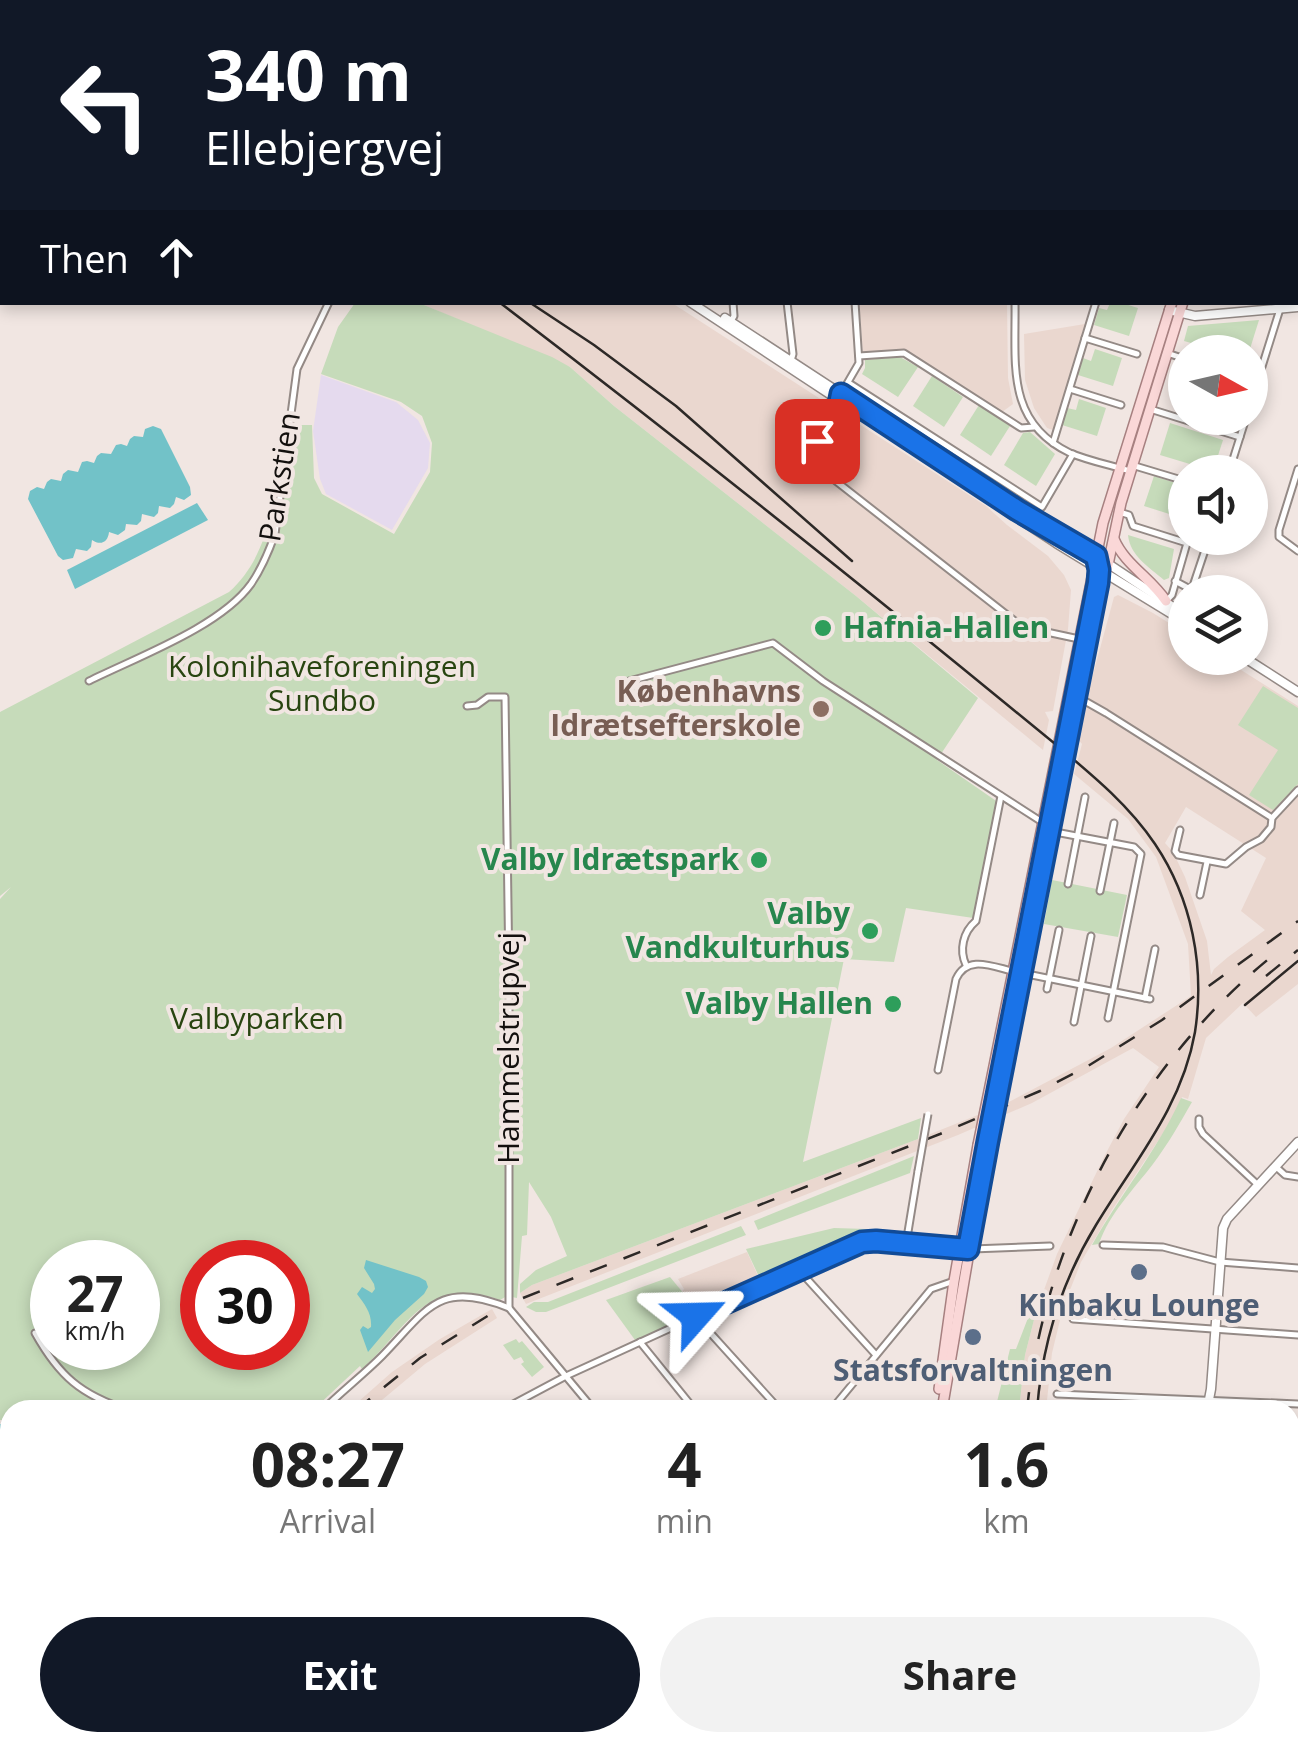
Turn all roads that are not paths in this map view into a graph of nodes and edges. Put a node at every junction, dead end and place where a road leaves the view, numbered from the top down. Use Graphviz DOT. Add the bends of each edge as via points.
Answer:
graph roads {
  1 [pos="328,305"];
  2 [pos="695,305"];
  3 [pos="704,305"];
  4 [pos="733,305"];
  5 [pos="787,305"];
  6 [pos="855,305"];
  7 [pos="1016,305"];
  8 [pos="1095,305"];
  9 [pos="1176,307"];
  10 [pos="1298,307"];
  11 [pos="1280,309"];
  12 [pos="730,325"];
  13 [pos="1085,338"];
  14 [pos="1268,342"];
  15 [pos="1167,353"];
  16 [pos="1137,354"];
  17 [pos="859,356"];
  18 [pos="790,363"];
  19 [pos="849,383"];
  20 [pos="1070,388"];
  21 [pos="840,398"];
  22 [pos="1121,405"];
  23 [pos="1150,409"];
  24 [pos="1035,427"];
  25 [pos="1240,437"];
  26 [pos="1052,443"];
  27 [pos="1073,454"];
  28 [pos="1234,455"];
  29 [pos="1128,468"];
  30 [pos="1298,470"];
  31 [pos="1168,477"];
  32 [pos="1119,512"];
  33 [pos="1114,538"];
  34 [pos="1298,551"];
  35 [pos="1101,565"];
  36 [pos="1177,575"];
  37 [pos="1166,601"];
  38 [pos="1168,607"];
  39 [pos="1080,639"];
  40 [pos="1268,673"];
  41 [pos="89,680"];
  42 [pos="629,681"];
  43 [pos="1298,692"];
  44 [pos="1076,696"];
  45 [pos="466,706"];
  46 [pos="1298,790"];
  47 [pos="1001,795"];
  48 [pos="1085,798"];
  49 [pos="1272,818"];
  50 [pos="1114,823"];
  51 [pos="1046,827"];
  52 [pos="1180,830"];
  53 [pos="1078,836"];
  54 [pos="1110,842"];
  55 [pos="1207,862"];
  56 [pos="1068,884"];
  57 [pos="1100,891"];
  58 [pos="1200,896"];
  59 [pos="1059,930"];
  60 [pos="1091,936"];
  61 [pos="1155,949"];
  62 [pos="966,965"];
  63 [pos="1018,972"];
  64 [pos="1049,978"];
  65 [pos="1081,985"];
  66 [pos="1047,989"];
  67 [pos="1113,992"];
  68 [pos="1108,1018"];
  69 [pos="1074,1022"];
  70 [pos="938,1070"];
  71 [pos="928,1114"];
  72 [pos="1199,1119"];
  73 [pos="1298,1142"];
  74 [pos="1275,1166"];
  75 [pos="1298,1177"];
  76 [pos="1258,1185"];
  77 [pos="906,1244"];
  78 [pos="1103,1245"];
  79 [pos="1050,1246"];
  80 [pos="964,1249"];
  81 [pos="1220,1262"];
  82 [pos="1298,1268"];
  83 [pos="798,1269"];
  84 [pos="958,1281"];
  85 [pos="509,1308"];
  86 [pos="696,1316"];
  87 [pos="1073,1320"];
  88 [pos="1216,1329"];
  89 [pos="1298,1335"];
  90 [pos="640,1342"];
  91 [pos="876,1355"];
  92 [pos="60,1370"];
  93 [pos="566,1376"];
  94 [pos="1057,1394"];
  95 [pos="99,1400"];
  96 [pos="334,1400"];
  97 [pos="521,1400"];
  98 [pos="585,1400"];
  99 [pos="688,1400"];
  100 [pos="771,1400"];
  101 [pos="839,1400"];
  102 [pos="940,1400"];
  103 [pos="1132,1400"];
  104 [pos="1209,1400"];
  1 -- 41 [label="street, Parkstien" via="297,369 277,522 250,584 175,641"];
  2 -- 12 [label="street"];
  3 -- 12 [label="street"];
  4 -- 12 [label="street"];
  5 -- 18 [label="street"];
  6 -- 17 [label="street"];
  7 -- 24 [label="street" via="1016,380"];
  8 -- 13 [label="street"];
  9 -- 11 [label="street" via="1195,316"];
  9 -- 15 [label="main road"];
  9 -- 29 [label="main road"];
  10 -- 11 [label="street"];
  11 -- 14 [label="street"];
  12 -- 18 [label="street"];
  13 -- 16 [label="street"];
  13 -- 20 [label="street"];
  15 -- 23 [label="main road"];
  17 -- 19 [label="street"];
  17 -- 24 [label="street" via="904,353 1021,428"];
  18 -- 21 [label="street"];
  19 -- 21 [label="street"];
  19 -- 27 [label="street" via="1042,507"];
  20 -- 22 [label="street"];
  20 -- 26 [label="street"];
  21 -- 35 [label="street"];
  21 -- 39 [label="street" via="808,460 1016,622"];
  23 -- 25 [label="street"];
  23 -- 29 [label="main road"];
  24 -- 26 [label="street"];
  25 -- 28 [label="street"];
  26 -- 27 [label="street"];
  27 -- 29 [label="street"];
  29 -- 31 [label="street"];
  29 -- 32 [label="main road"];
  29 -- 35 [label="main road" via="1114,492"];
  30 -- 34 [label="street" via="1279,537"];
  32 -- 33 [label="main road"];
  32 -- 36 [label="street" via="1133,526 1187,543"];
  33 -- 35 [label="main road"];
  33 -- 37 [label="main road" via="1122,556"];
  35 -- 37 [label="street"];
  35 -- 38 [label="street"];
  35 -- 39 [label="main road"];
  35 -- 44 [label="main road"];
  39 -- 51 [label="main road"];
  40 -- 43 [label="street"];
  42 -- 47 [label="street" via="772,643"];
  44 -- 49 [label="street"];
  44 -- 51 [label="main road"];
  45 -- 85 [label="street, Hammelstrupvej" via="505,697"];
  46 -- 49 [label="street"];
  47 -- 51 [label="street"];
  47 -- 62 [label="street" via="976,920 963,943"];
  48 -- 53 [label="street"];
  49 -- 55 [label="street" via="1261,840 1230,862"];
  50 -- 54 [label="street"];
  51 -- 53 [label="street"];
  51 -- 63 [label="main road"];
  52 -- 55 [label="street" via="1178,855"];
  53 -- 54 [label="street"];
  53 -- 56 [label="street"];
  54 -- 57 [label="street"];
  54 -- 67 [label="street" via="1140,854"];
  55 -- 58 [label="street"];
  59 -- 64 [label="street"];
  60 -- 65 [label="street"];
  61 -- 67 [label="street" via="1147,998"];
  62 -- 63 [label="street"];
  62 -- 70 [label="street" via="956,979"];
  63 -- 64 [label="street"];
  63 -- 80 [label="main road, bridge"];
  64 -- 65 [label="street"];
  64 -- 66 [label="street"];
  65 -- 67 [label="street"];
  65 -- 69 [label="street"];
  67 -- 68 [label="street"];
  71 -- 77 [label="street, bridge"];
  72 -- 76 [label="street" via="1204,1134"];
  73 -- 74 [label="street"];
  74 -- 75 [label="street"];
  74 -- 76 [label="street"];
  76 -- 81 [label="street" via="1226,1222"];
  77 -- 80 [label="street"];
  77 -- 83 [label="street" via="862,1242"];
  78 -- 81 [label="street" via="1163,1247"];
  79 -- 80 [label="street"];
  80 -- 84 [label="main road"];
  81 -- 82 [label="street"];
  81 -- 88 [label="street"];
  83 -- 86 [label="street"];
  83 -- 91 [label="street"];
  84 -- 91 [label="street" via="930,1289"];
  84 -- 102 [label="main road"];
  85 -- 93 [label="street"];
  85 -- 96 [label="street" via="477,1297 436,1303"];
  86 -- 90 [label="street"];
  86 -- 100 [label="street"];
  87 -- 88 [label="street"];
  88 -- 89 [label="street"];
  88 -- 104 [label="street"];
  90 -- 93 [label="street"];
  90 -- 99 [label="street"];
  91 -- 101 [label="street"];
  92 -- 95 [label="street"];
  93 -- 97 [label="street"];
  93 -- 98 [label="street"];
  94 -- 103 [label="street"];
}
